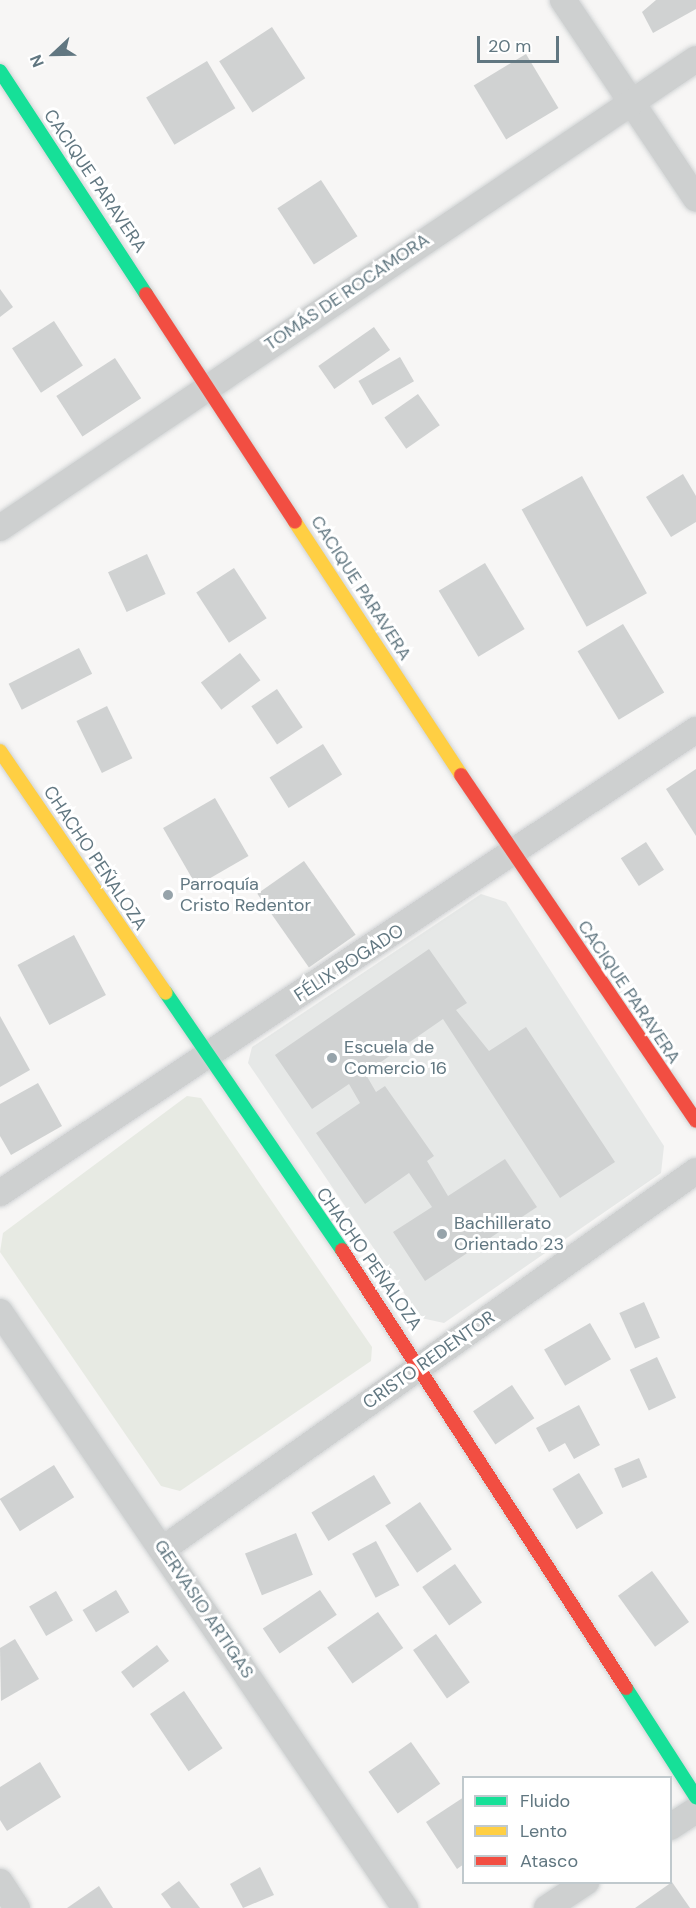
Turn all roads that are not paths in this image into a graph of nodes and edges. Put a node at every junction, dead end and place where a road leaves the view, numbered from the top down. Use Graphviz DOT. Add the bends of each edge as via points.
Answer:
graph roads {
  1 [pos="563,0"];
  2 [pos="696,60"];
  3 [pos="0,71"];
  4 [pos="631,103"];
  5 [pos="696,199"];
  6 [pos="208,385"];
  7 [pos="0,528"];
  8 [pos="696,730"];
  9 [pos="0,751"];
  10 [pos="514,856"];
  11 [pos="206,1055"];
  12 [pos="696,1121"];
  13 [pos="696,1172"];
  14 [pos="0,1193"];
  15 [pos="0,1312"];
  16 [pos="421,1365"];
  17 [pos="164,1549"];
  18 [pos="696,1797"];
  19 [pos="696,1810"];
  20 [pos="672,1826"];
  21 [pos="0,1882"];
  22 [pos="583,1884"];
  23 [pos="17,1908"];
  24 [pos="405,1908"];
  25 [pos="547,1908"];
  1 -- 4 [label="street"];
  2 -- 4 [label="street, TOMÁS DE ROCAMORA"];
  3 -- 6 [label="street, CACIQUE PARAVERA"];
  4 -- 5 [label="street"];
  4 -- 6 [label="street, TOMÁS DE ROCAMORA"];
  6 -- 7 [label="street, TOMÁS DE ROCAMORA"];
  6 -- 10 [label="street, CACIQUE PARAVERA"];
  8 -- 10 [label="street, FÉLIX BOGADO"];
  9 -- 11 [label="street, CHACHO PEÑALOZA"];
  10 -- 11 [label="street, FÉLIX BOGADO"];
  10 -- 12 [label="street, CACIQUE PARAVERA"];
  11 -- 14 [label="street, FÉLIX BOGADO"];
  11 -- 16 [label="street, CHACHO PEÑALOZA"];
  13 -- 16 [label="street, CRISTO REDENTOR"];
  15 -- 17 [label="street, GERVASIO ARTIGAS"];
  16 -- 17 [label="street, CRISTO REDENTOR"];
  16 -- 18 [label="street, CHACHO PEÑALOZA"];
  17 -- 24 [label="street, GERVASIO ARTIGAS"];
  19 -- 20 [label="street"];
  21 -- 23 [label="street"];
  22 -- 25 [label="street"];
}
